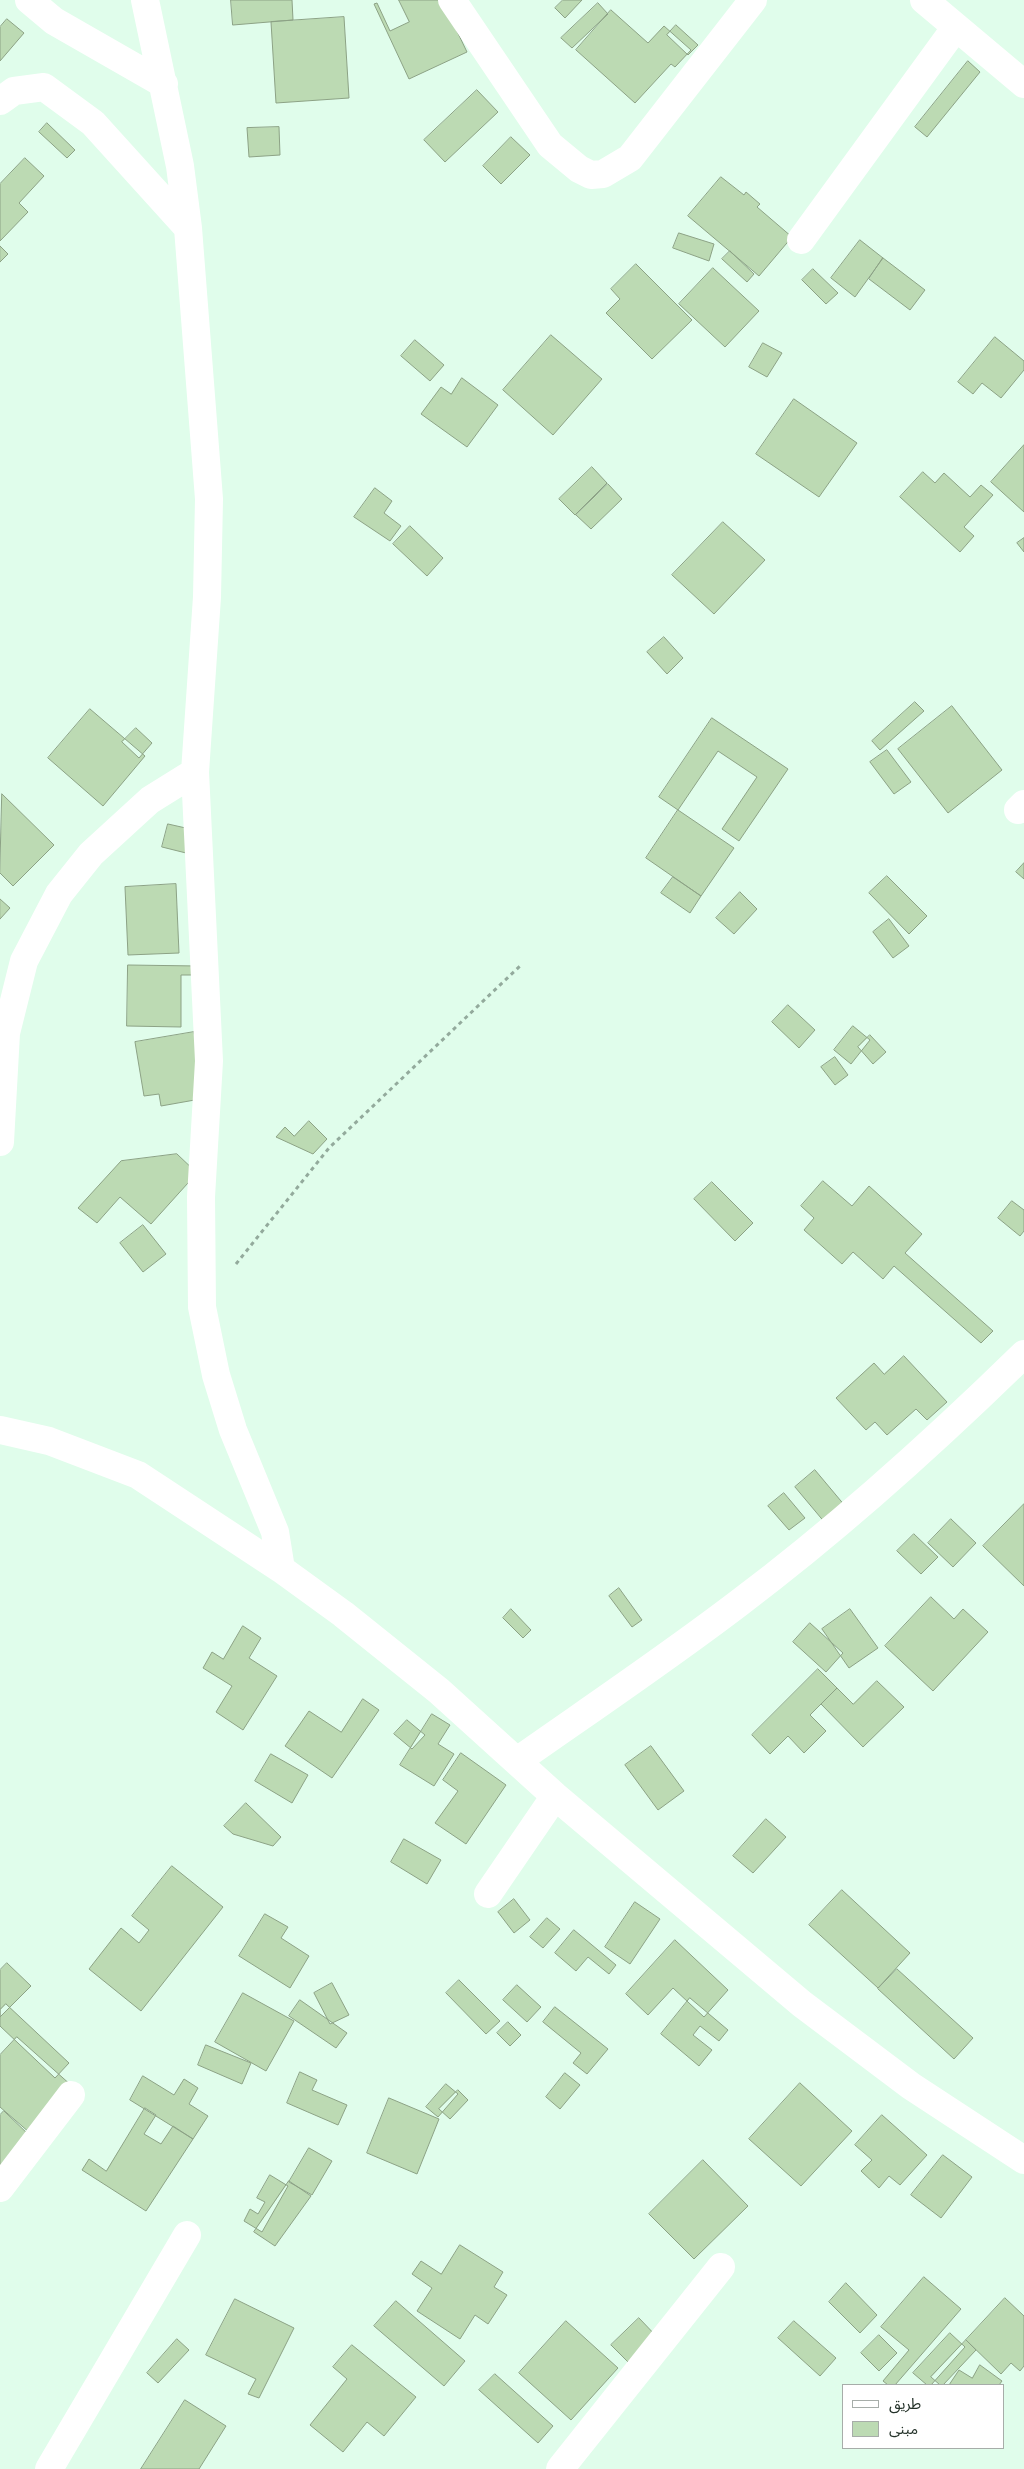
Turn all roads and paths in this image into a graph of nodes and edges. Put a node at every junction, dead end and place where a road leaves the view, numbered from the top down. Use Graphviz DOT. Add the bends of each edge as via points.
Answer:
graph roads {
  1 [pos="28,0"];
  2 [pos="145,0"];
  3 [pos="452,0"];
  4 [pos="753,0"];
  5 [pos="924,0"];
  6 [pos="956,27"];
  7 [pos="164,84"];
  8 [pos="1024,84"];
  9 [pos="0,101"];
  10 [pos="188,228"];
  11 [pos="801,240"];
  12 [pos="195,772"];
  13 [pos="522,965"];
  14 [pos="0,1142"];
  15 [pos="202,1307"];
  16 [pos="1024,1354"];
  17 [pos="0,1430"];
  18 [pos="281,1569"];
  19 [pos="517,1761"];
  20 [pos="556,1796"];
  21 [pos="488,1894"];
  22 [pos="71,2096"];
  23 [pos="1024,2160"];
  24 [pos="0,2188"];
  25 [pos="187,2236"];
  26 [pos="720,2267"];
  27 [pos="49,2469"];
  28 [pos="560,2469"];
  1 -- 7 [label="street" via="54,21"];
  2 -- 7 [label="street"];
  3 -- 4 [label="street" via="550,145 591,176 603,174 630,158"];
  5 -- 6 [label="street"];
  6 -- 8 [label="street"];
  6 -- 11 [label="street"];
  7 -- 10 [label="street"];
  9 -- 10 [label="street" via="14,91 44,87 93,123"];
  10 -- 12 [label="street" via="209,499 207,597"];
  12 -- 14 [label="street" via="150,800 91,854 60,894 32,944 24,961 6,1033"];
  12 -- 15 [label="street" via="209,1061 201,1198"];
  13 -- 15 [label="path" via="329,1148"];
  15 -- 18 [label="street" via="218,1384 233,1430 275,1532"];
  16 -- 19 [label="street" via="960,1417 840,1523 739,1604"];
  17 -- 18 [label="street" via="49,1440 138,1475"];
  18 -- 19 [label="street" via="344,1614 439,1691"];
  19 -- 20 [label="street"];
  20 -- 21 [label="street"];
  20 -- 23 [label="street" via="802,2004 911,2086"];
  22 -- 24 [label="street"];
  25 -- 27 [label="street"];
  26 -- 28 [label="street"];
}
